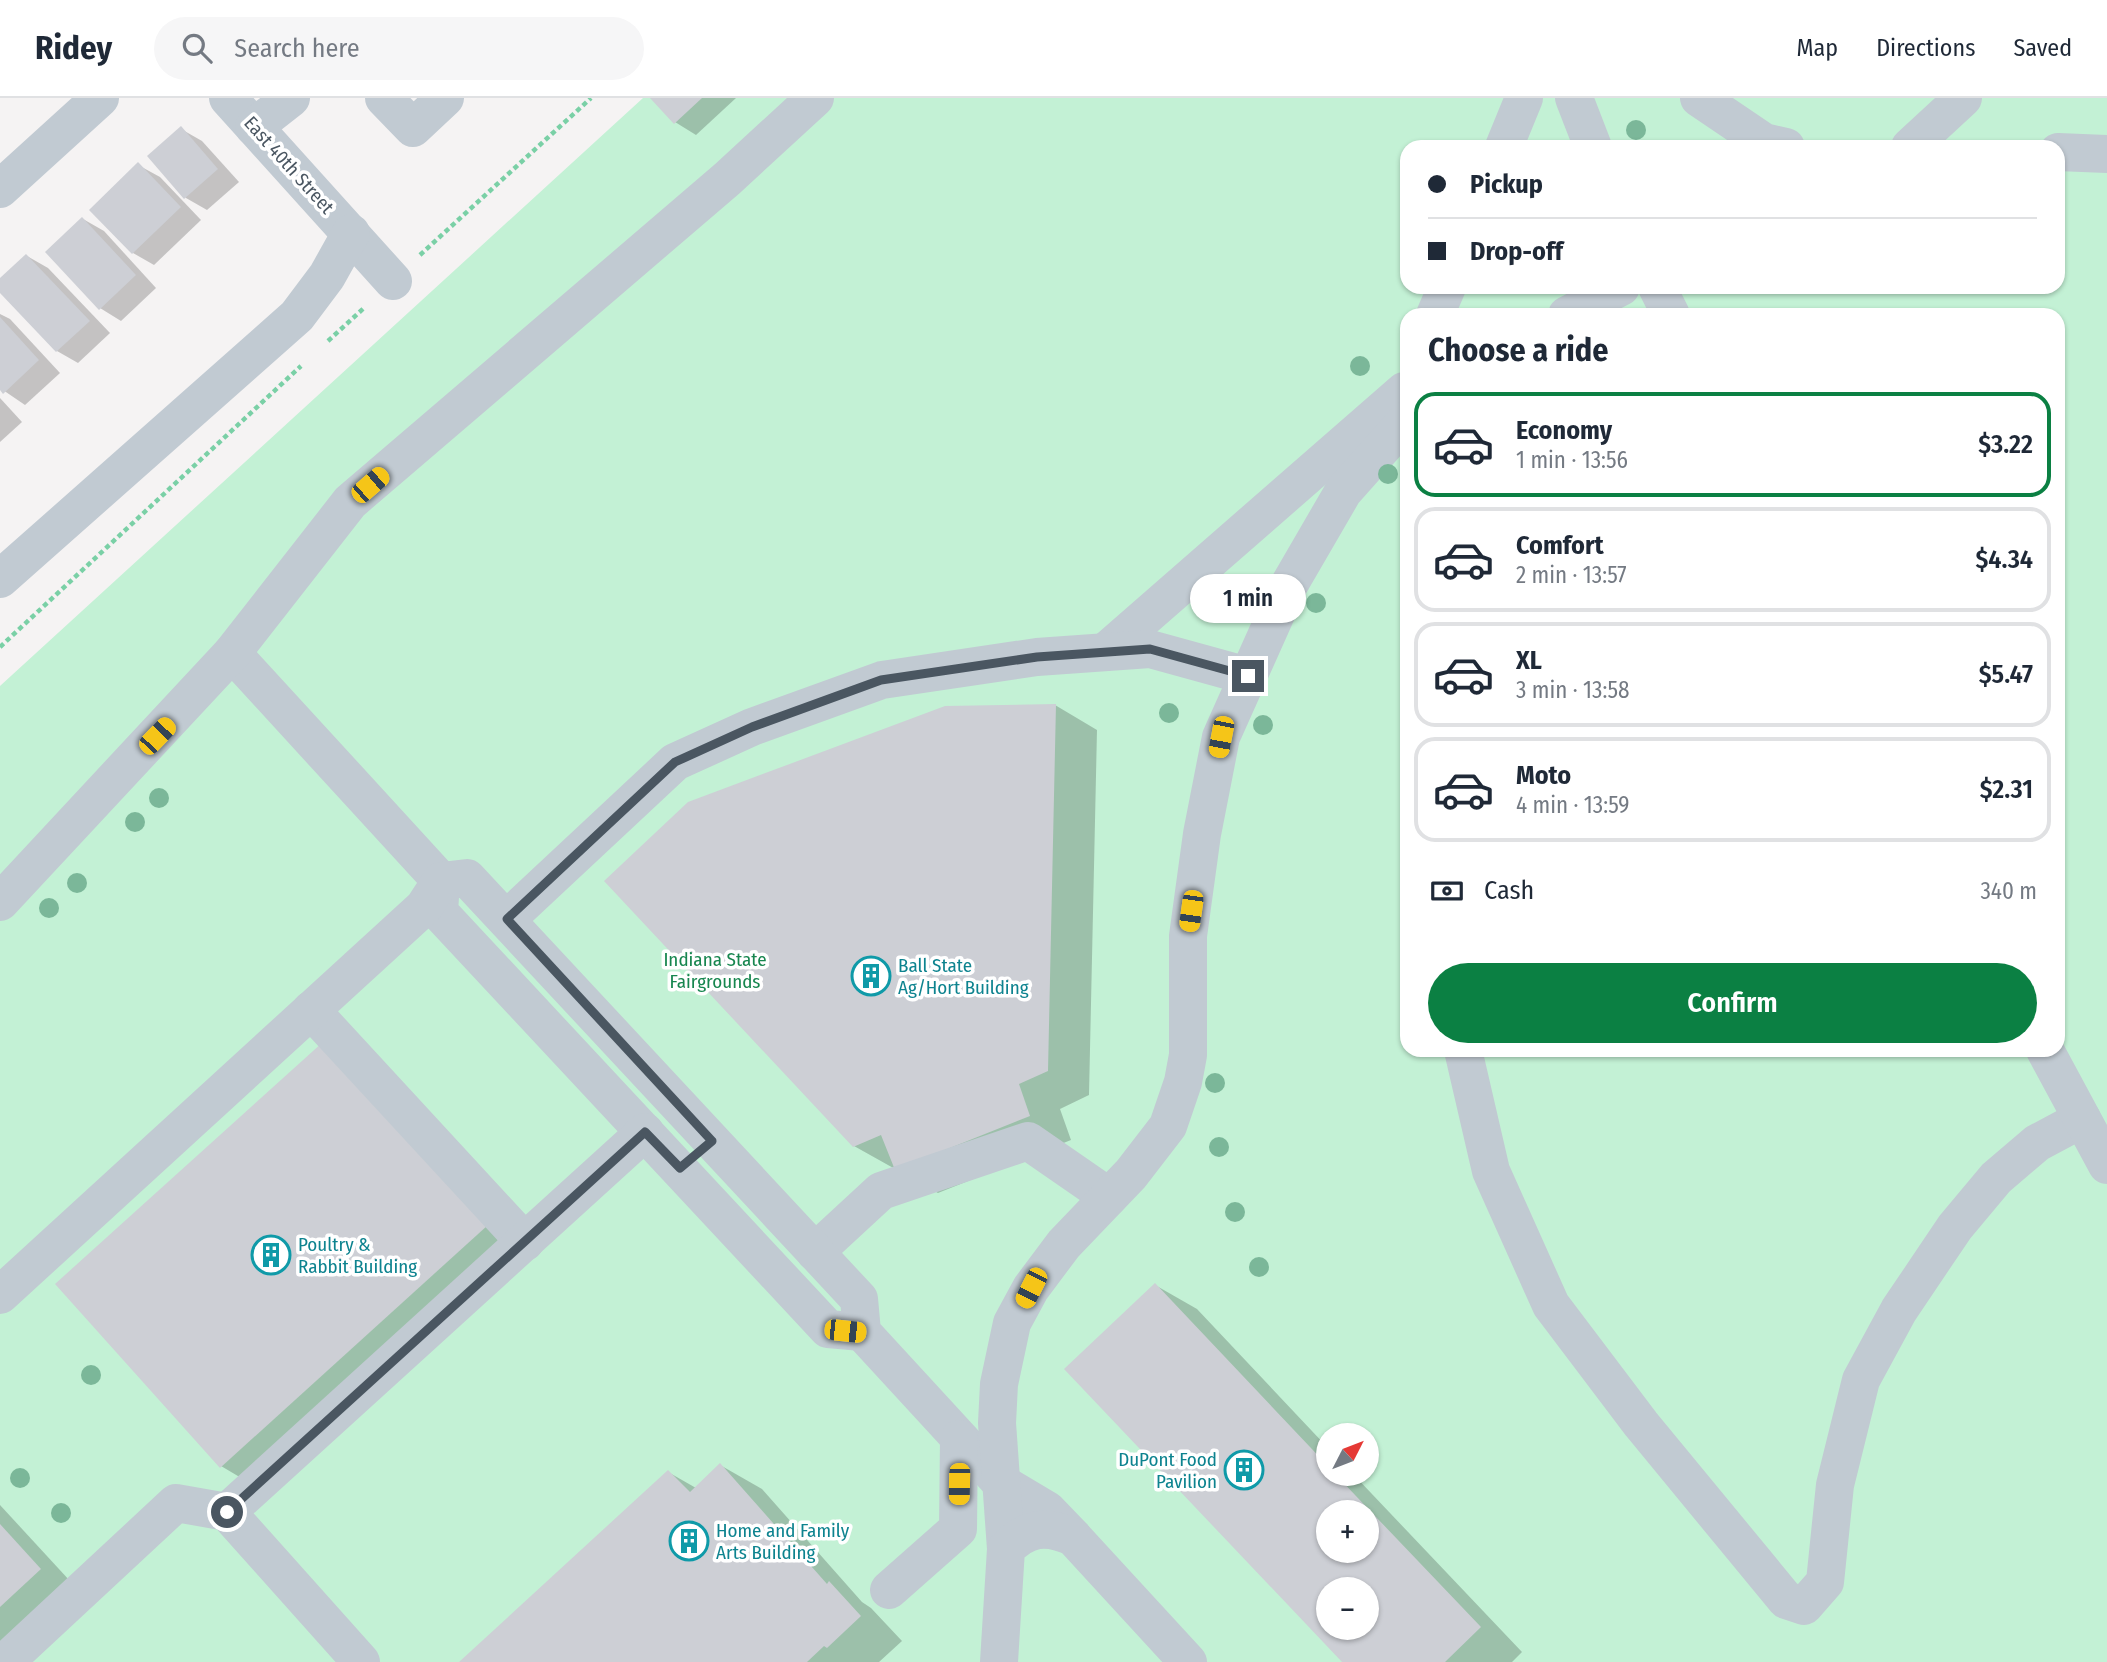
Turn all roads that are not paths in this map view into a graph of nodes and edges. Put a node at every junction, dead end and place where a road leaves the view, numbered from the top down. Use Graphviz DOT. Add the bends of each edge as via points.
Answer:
graph roads {
  1 [pos="100,98"];
  2 [pos="228,98"];
  3 [pos="291,98"];
  4 [pos="384,98"];
  5 [pos="445,98"];
  6 [pos="814,98"];
  7 [pos="1524,98"];
  8 [pos="1574,98"];
  9 [pos="1699,98"];
  10 [pos="1963,98"];
  11 [pos="254,127"];
  12 [pos="1507,140"];
  13 [pos="1590,140"];
  14 [pos="1761,140"];
  15 [pos="1918,140"];
  16 [pos="2065,152"];
  17 [pos="2107,154"];
  18 [pos="0,189"];
  19 [pos="351,233"];
  20 [pos="393,281"];
  21 [pos="1607,294"];
  22 [pos="1580,308"];
  23 [pos="1400,403"];
  24 [pos="1400,410"];
  25 [pos="0,579"];
  26 [pos="1105,652"];
  27 [pos="232,653"];
  28 [pos="1248,676"];
  29 [pos="441,881"];
  30 [pos="0,902"];
  31 [pos="519,932"];
  32 [pos="498,973"];
  33 [pos="312,1010"];
  34 [pos="615,1035"];
  35 [pos="574,1055"];
  36 [pos="1465,1057"];
  37 [pos="2049,1057"];
  38 [pos="2082,1119"];
  39 [pos="645,1132"];
  40 [pos="712,1141"];
  41 [pos="2107,1165"];
  42 [pos="680,1168"];
  43 [pos="1109,1197"];
  44 [pos="526,1242"];
  45 [pos="806,1243"];
  46 [pos="769,1265"];
  47 [pos="0,1294"];
  48 [pos="862,1332"];
  49 [pos="959,1439"];
  50 [pos="1000,1482"];
  51 [pos="227,1512"];
  52 [pos="1073,1537"];
  53 [pos="1006,1549"];
  54 [pos="889,1590"];
  55 [pos="997,1659"];
  56 [pos="5,1662"];
  57 [pos="361,1662"];
  58 [pos="1188,1662"];
  1 -- 18 [label="street"];
  2 -- 11 [label="street, East 40th Street"];
  3 -- 11 [label="street"];
  4 -- 5 [label="street" via="413,128"];
  6 -- 27 [label="street" via="727,179 350,502"];
  7 -- 12 [label="street"];
  8 -- 13 [label="street"];
  9 -- 14 [label="street"];
  10 -- 15 [label="street"];
  11 -- 19 [label="street, East 40th Street"];
  16 -- 17 [label="street"];
  19 -- 20 [label="street, East 40th Street"];
  19 -- 25 [label="street" via="297,316"];
  21 -- 22 [label="street"];
  23 -- 26 [label="street"];
  24 -- 28 [label="street" via="1378,453 1343,492 1289,585"];
  26 -- 28 [label="street" via="1150,649"];
  26 -- 31 [label="street" via="881,680 675,762"];
  27 -- 29 [label="street"];
  27 -- 30 [label="street"];
  28 -- 43 [label="street" via="1221,737 1202,834 1188,936 1188,1055 1183,1082 1168,1126"];
  29 -- 31 [label="street" via="467,877"];
  29 -- 32 [label="street" via="439,912"];
  29 -- 33 [label="street" via="424,907"];
  31 -- 32 [label="street"];
  31 -- 34 [label="street"];
  32 -- 35 [label="street"];
  33 -- 44 [label="street"];
  33 -- 47 [label="street"];
  34 -- 35 [label="street"];
  34 -- 40 [label="street"];
  35 -- 39 [label="street"];
  36 -- 38 [label="street" via="1491,1171 1551,1305 1641,1424 1786,1600 1804,1606 1825,1582 1835,1485 1861,1380 1899,1310 1955,1227 1996,1178 2037,1143"];
  37 -- 38 [label="street"];
  38 -- 41 [label="street"];
  39 -- 42 [label="street"];
  39 -- 44 [label="street"];
  40 -- 42 [label="street"];
  40 -- 45 [label="street"];
  42 -- 46 [label="street"];
  43 -- 45 [label="street" via="1028,1140 881,1191"];
  43 -- 50 [label="street" via="1064,1244 1012,1323 999,1384"];
  44 -- 51 [label="street"];
  45 -- 46 [label="street"];
  45 -- 48 [label="street" via="859,1300"];
  46 -- 48 [label="street" via="828,1329"];
  48 -- 49 [label="street"];
  49 -- 50 [label="street"];
  49 -- 54 [label="street" via="958,1529"];
  50 -- 52 [label="street" via="1047,1510"];
  50 -- 53 [label="street"];
  51 -- 56 [label="street" via="177,1503"];
  51 -- 57 [label="street"];
  52 -- 53 [label="street" via="1042,1528 1016,1539"];
  52 -- 58 [label="street"];
  53 -- 55 [label="street"];
}
